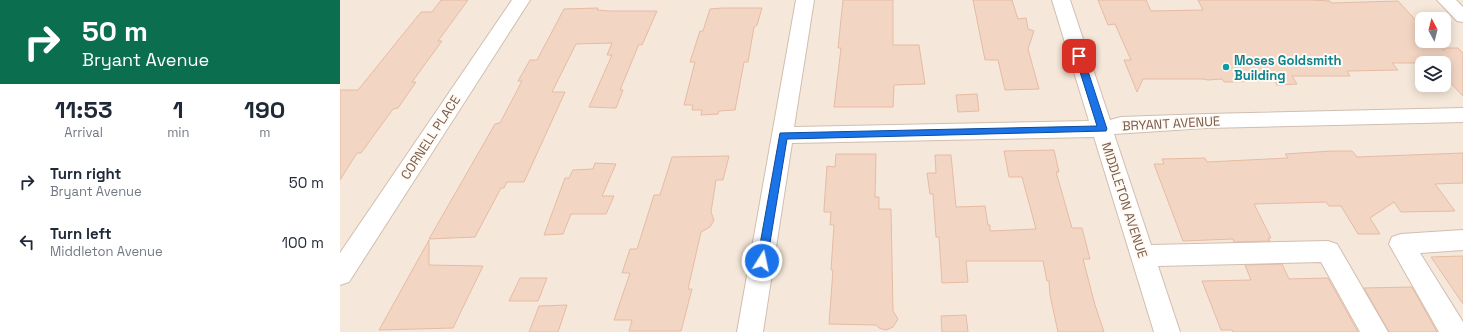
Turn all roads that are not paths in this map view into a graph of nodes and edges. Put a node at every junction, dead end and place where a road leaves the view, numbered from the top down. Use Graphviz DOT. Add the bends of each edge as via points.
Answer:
graph roads {
  1 [pos="521,0"];
  2 [pos="805,0"];
  3 [pos="1061,0"];
  4 [pos="1446,0"];
  5 [pos="1463,17"];
  6 [pos="1463,115"];
  7 [pos="1103,129"];
  8 [pos="783,135"];
  9 [pos="1463,240"];
  10 [pos="1143,256"];
  11 [pos="340,274"];
  12 [pos="750,332"];
  13 [pos="1167,332"];
  14 [pos="1375,332"];
  15 [pos="1454,332"];
  1 -- 11 [label="street, CORNELL PLACE"];
  2 -- 8 [label="street"];
  3 -- 7 [label="street, MIDDLETON AVENUE"];
  4 -- 5 [label="street"];
  6 -- 7 [label="street, BRYANT AVENUE" via="1206,121 1121,125"];
  7 -- 8 [label="street, BRYANT AVENUE"];
  7 -- 10 [label="street, MIDDLETON AVENUE"];
  8 -- 12 [label="street"];
  9 -- 15 [label="street" via="1401,244"];
  10 -- 13 [label="street, MIDDLETON AVENUE"];
  10 -- 14 [label="street" via="1328,251"];
}
